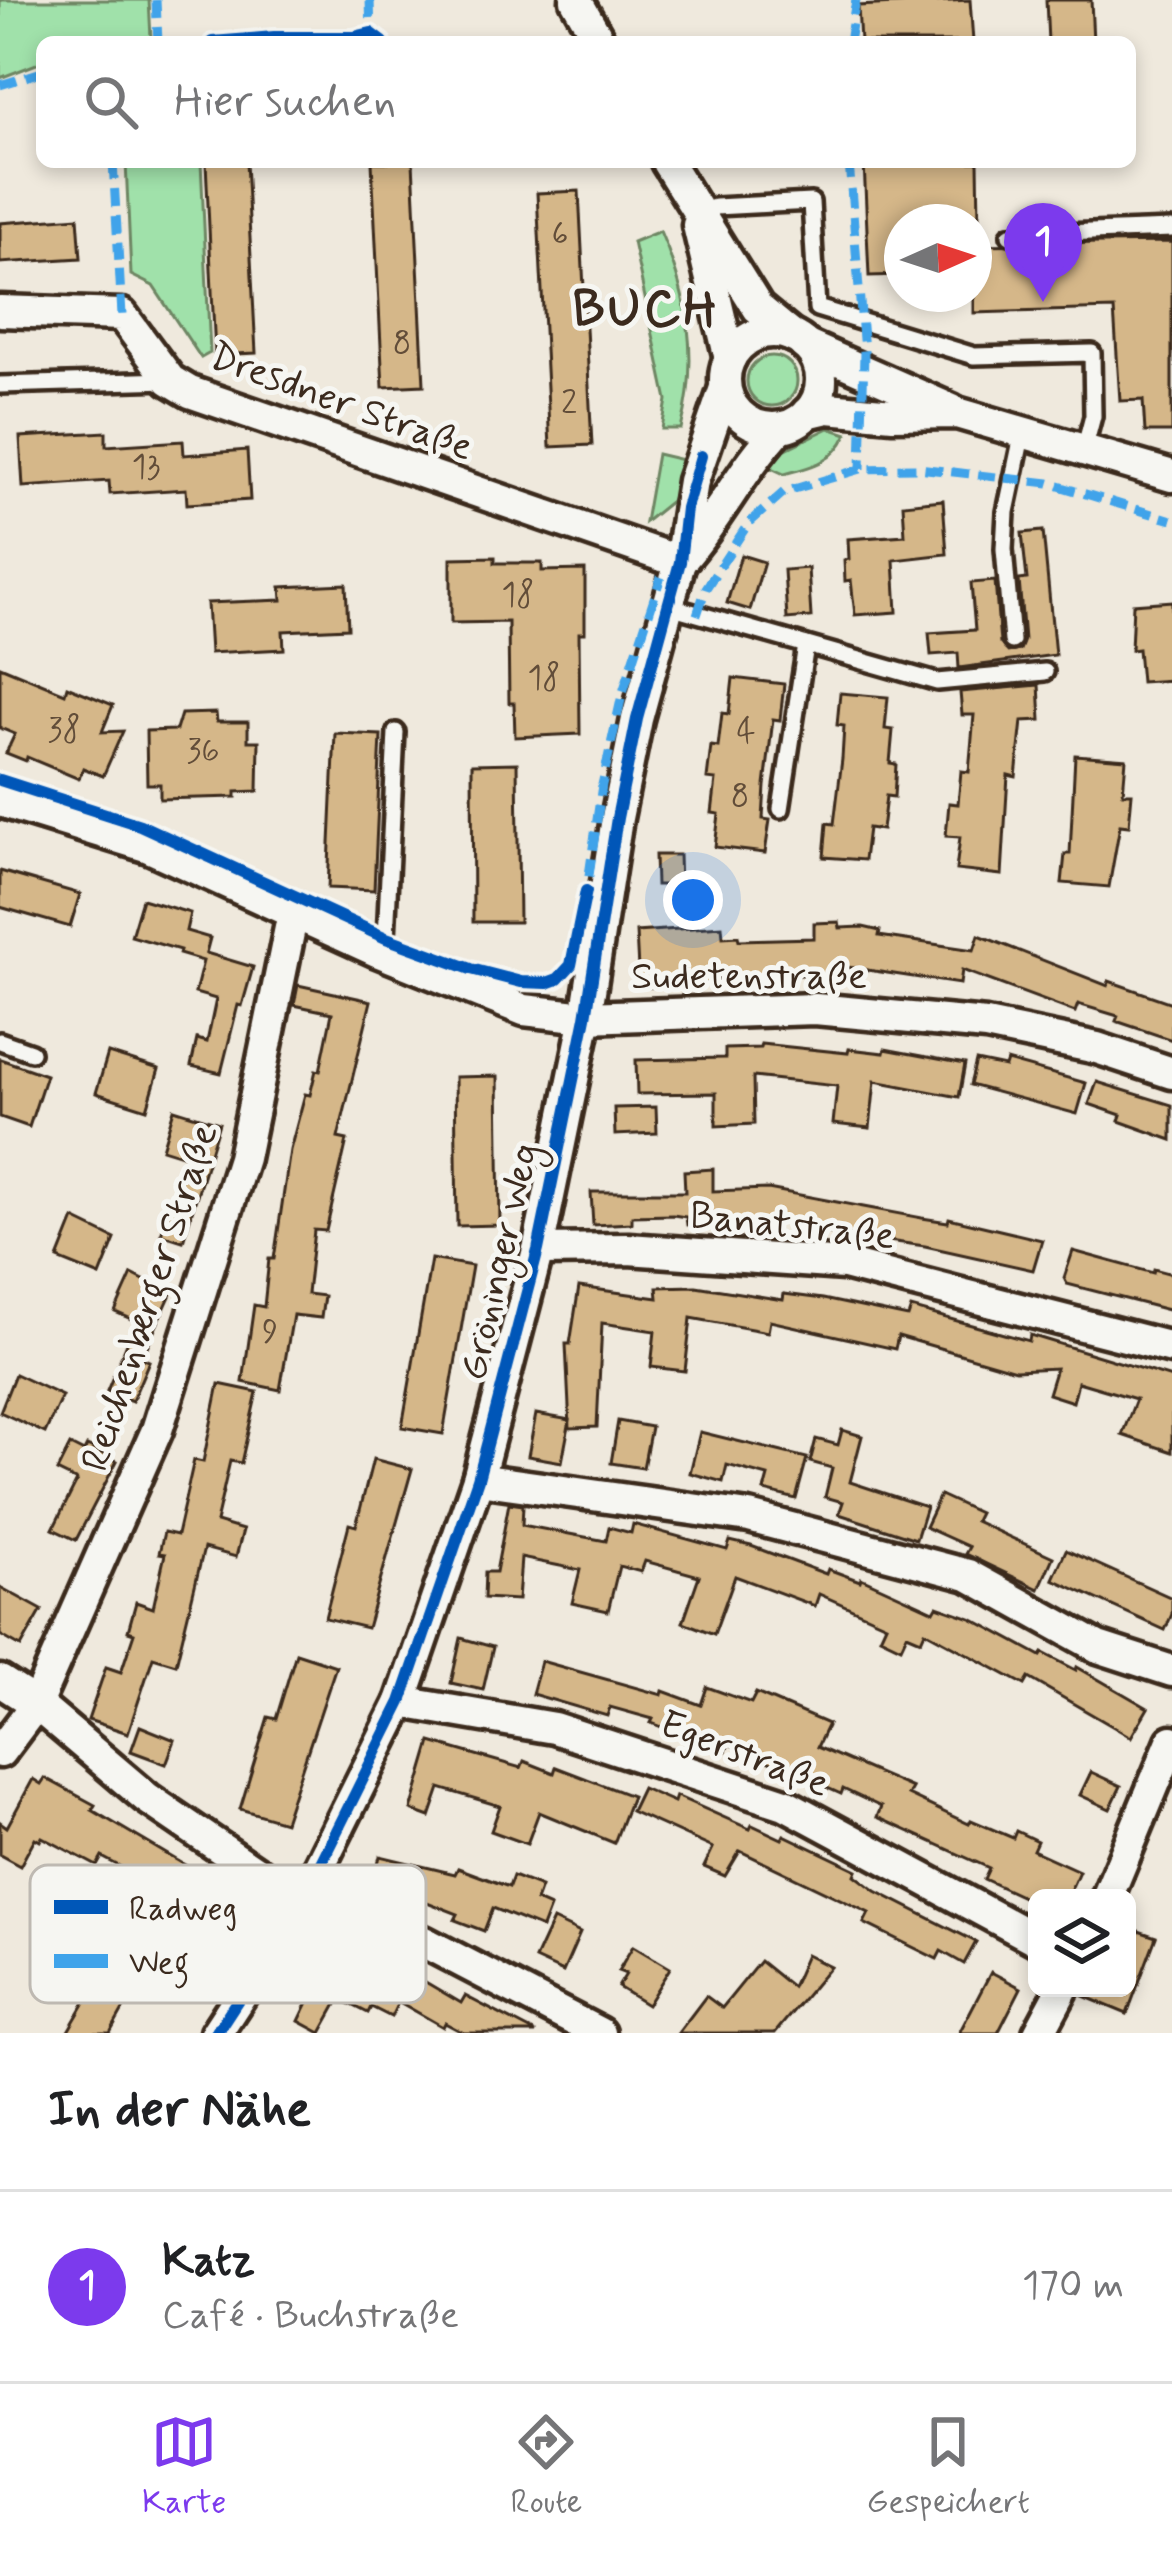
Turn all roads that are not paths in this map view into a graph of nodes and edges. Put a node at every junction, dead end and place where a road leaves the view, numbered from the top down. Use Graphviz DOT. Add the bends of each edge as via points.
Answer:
graph roads {
  1 [pos="576,0"];
  2 [pos="597,36"];
  3 [pos="671,168"];
  4 [pos="696,213"];
  5 [pos="1172,229"];
  6 [pos="1010,235"];
  7 [pos="0,311"];
  8 [pos="799,340"];
  9 [pos="727,373"];
  10 [pos="170,380"];
  11 [pos="0,385"];
  12 [pos="957,413"];
  13 [pos="794,420"];
  14 [pos="1023,431"];
  15 [pos="1084,450"];
  16 [pos="1172,476"];
  17 [pos="680,562"];
  18 [pos="666,605"];
  19 [pos="1012,640"];
  20 [pos="806,645"];
  21 [pos="1045,672"];
  22 [pos="396,732"];
  23 [pos="0,801"];
  24 [pos="781,809"];
  25 [pos="293,914"];
  26 [pos="377,951"];
  27 [pos="586,1017"];
  28 [pos="0,1041"];
  29 [pos="31,1052"];
  30 [pos="1172,1073"];
  31 [pos="538,1250"];
  32 [pos="1172,1348"];
  33 [pos="478,1479"];
  34 [pos="1172,1671"];
  35 [pos="0,1681"];
  36 [pos="401,1702"];
  37 [pos="36,1704"];
  38 [pos="1172,1741"];
  39 [pos="0,1751"];
  40 [pos="245,1865"];
  41 [pos="320,1865"];
  42 [pos="1112,1889"];
  43 [pos="1028,1935"];
  44 [pos="426,1943"];
  45 [pos="1058,1997"];
  46 [pos="236,2003"];
  47 [pos="216,2033"];
  48 [pos="599,2033"];
  49 [pos="1039,2033"];
  1 -- 2 [label="street"];
  3 -- 4 [label="street"];
  4 -- 8 [label="street" via="758,308"];
  4 -- 9 [label="street" via="724,323"];
  4 -- 15 [label="lane" via="811,202 817,308 974,356 1091,353 1094,416"];
  5 -- 6 [label="lane"];
  7 -- 10 [label="street, Dresdner Straße" via="122,315"];
  8 -- 9 [label="street" via="779,332 750,338"];
  8 -- 12 [label="street"];
  8 -- 13 [label="street, Gröninger Weg" via="820,370 820,385"];
  9 -- 13 [label="street" via="738,413 750,422"];
  9 -- 17 [label="street, Gröninger Weg" via="693,481"];
  10 -- 11 [label="lane"];
  10 -- 17 [label="street, Dresdner Straße"];
  12 -- 13 [label="street" via="828,408"];
  12 -- 14 [label="street"];
  13 -- 17 [label="street, Gröninger Weg" via="765,444"];
  14 -- 15 [label="street"];
  14 -- 19 [label="lane" via="1004,549"];
  15 -- 16 [label="street"];
  17 -- 18 [label="street, Gröninger Weg"];
  18 -- 20 [label="lane"];
  18 -- 27 [label="street, Gröninger Weg" via="617,818"];
  20 -- 21 [label="lane" via="937,682"];
  20 -- 24 [label="lane"];
  22 -- 26 [label="lane" via="386,938"];
  23 -- 25 [label="street, Sudetenstraße" via="149,847"];
  25 -- 26 [label="street, Sudetenstraße"];
  25 -- 37 [label="street, Reichenberger Straße" via="243,1158 157,1430"];
  26 -- 27 [label="street, Sudetenstraße" via="524,1010"];
  27 -- 30 [label="street, Sudetenstraße" via="815,1010 986,1025"];
  27 -- 31 [label="street, Gröninger Weg"];
  28 -- 29 [label="lane"];
  31 -- 32 [label="street, Banatstraße" via="844,1264"];
  31 -- 33 [label="street, Gröninger Weg"];
  33 -- 34 [label="street" via="749,1517 968,1575 1098,1646"];
  33 -- 36 [label="street, Gröninger Weg"];
  35 -- 37 [label="street"];
  36 -- 41 [label="street, Gröninger Weg"];
  36 -- 43 [label="street, Egerstraße" via="554,1729 785,1804"];
  37 -- 39 [label="street, Reichenberger Straße"];
  37 -- 40 [label="street" via="147,1798"];
  38 -- 42 [label="street"];
  44 -- 48 [label="street"];
  45 -- 49 [label="street"];
  46 -- 47 [label="street, Gröninger Weg"];
}
